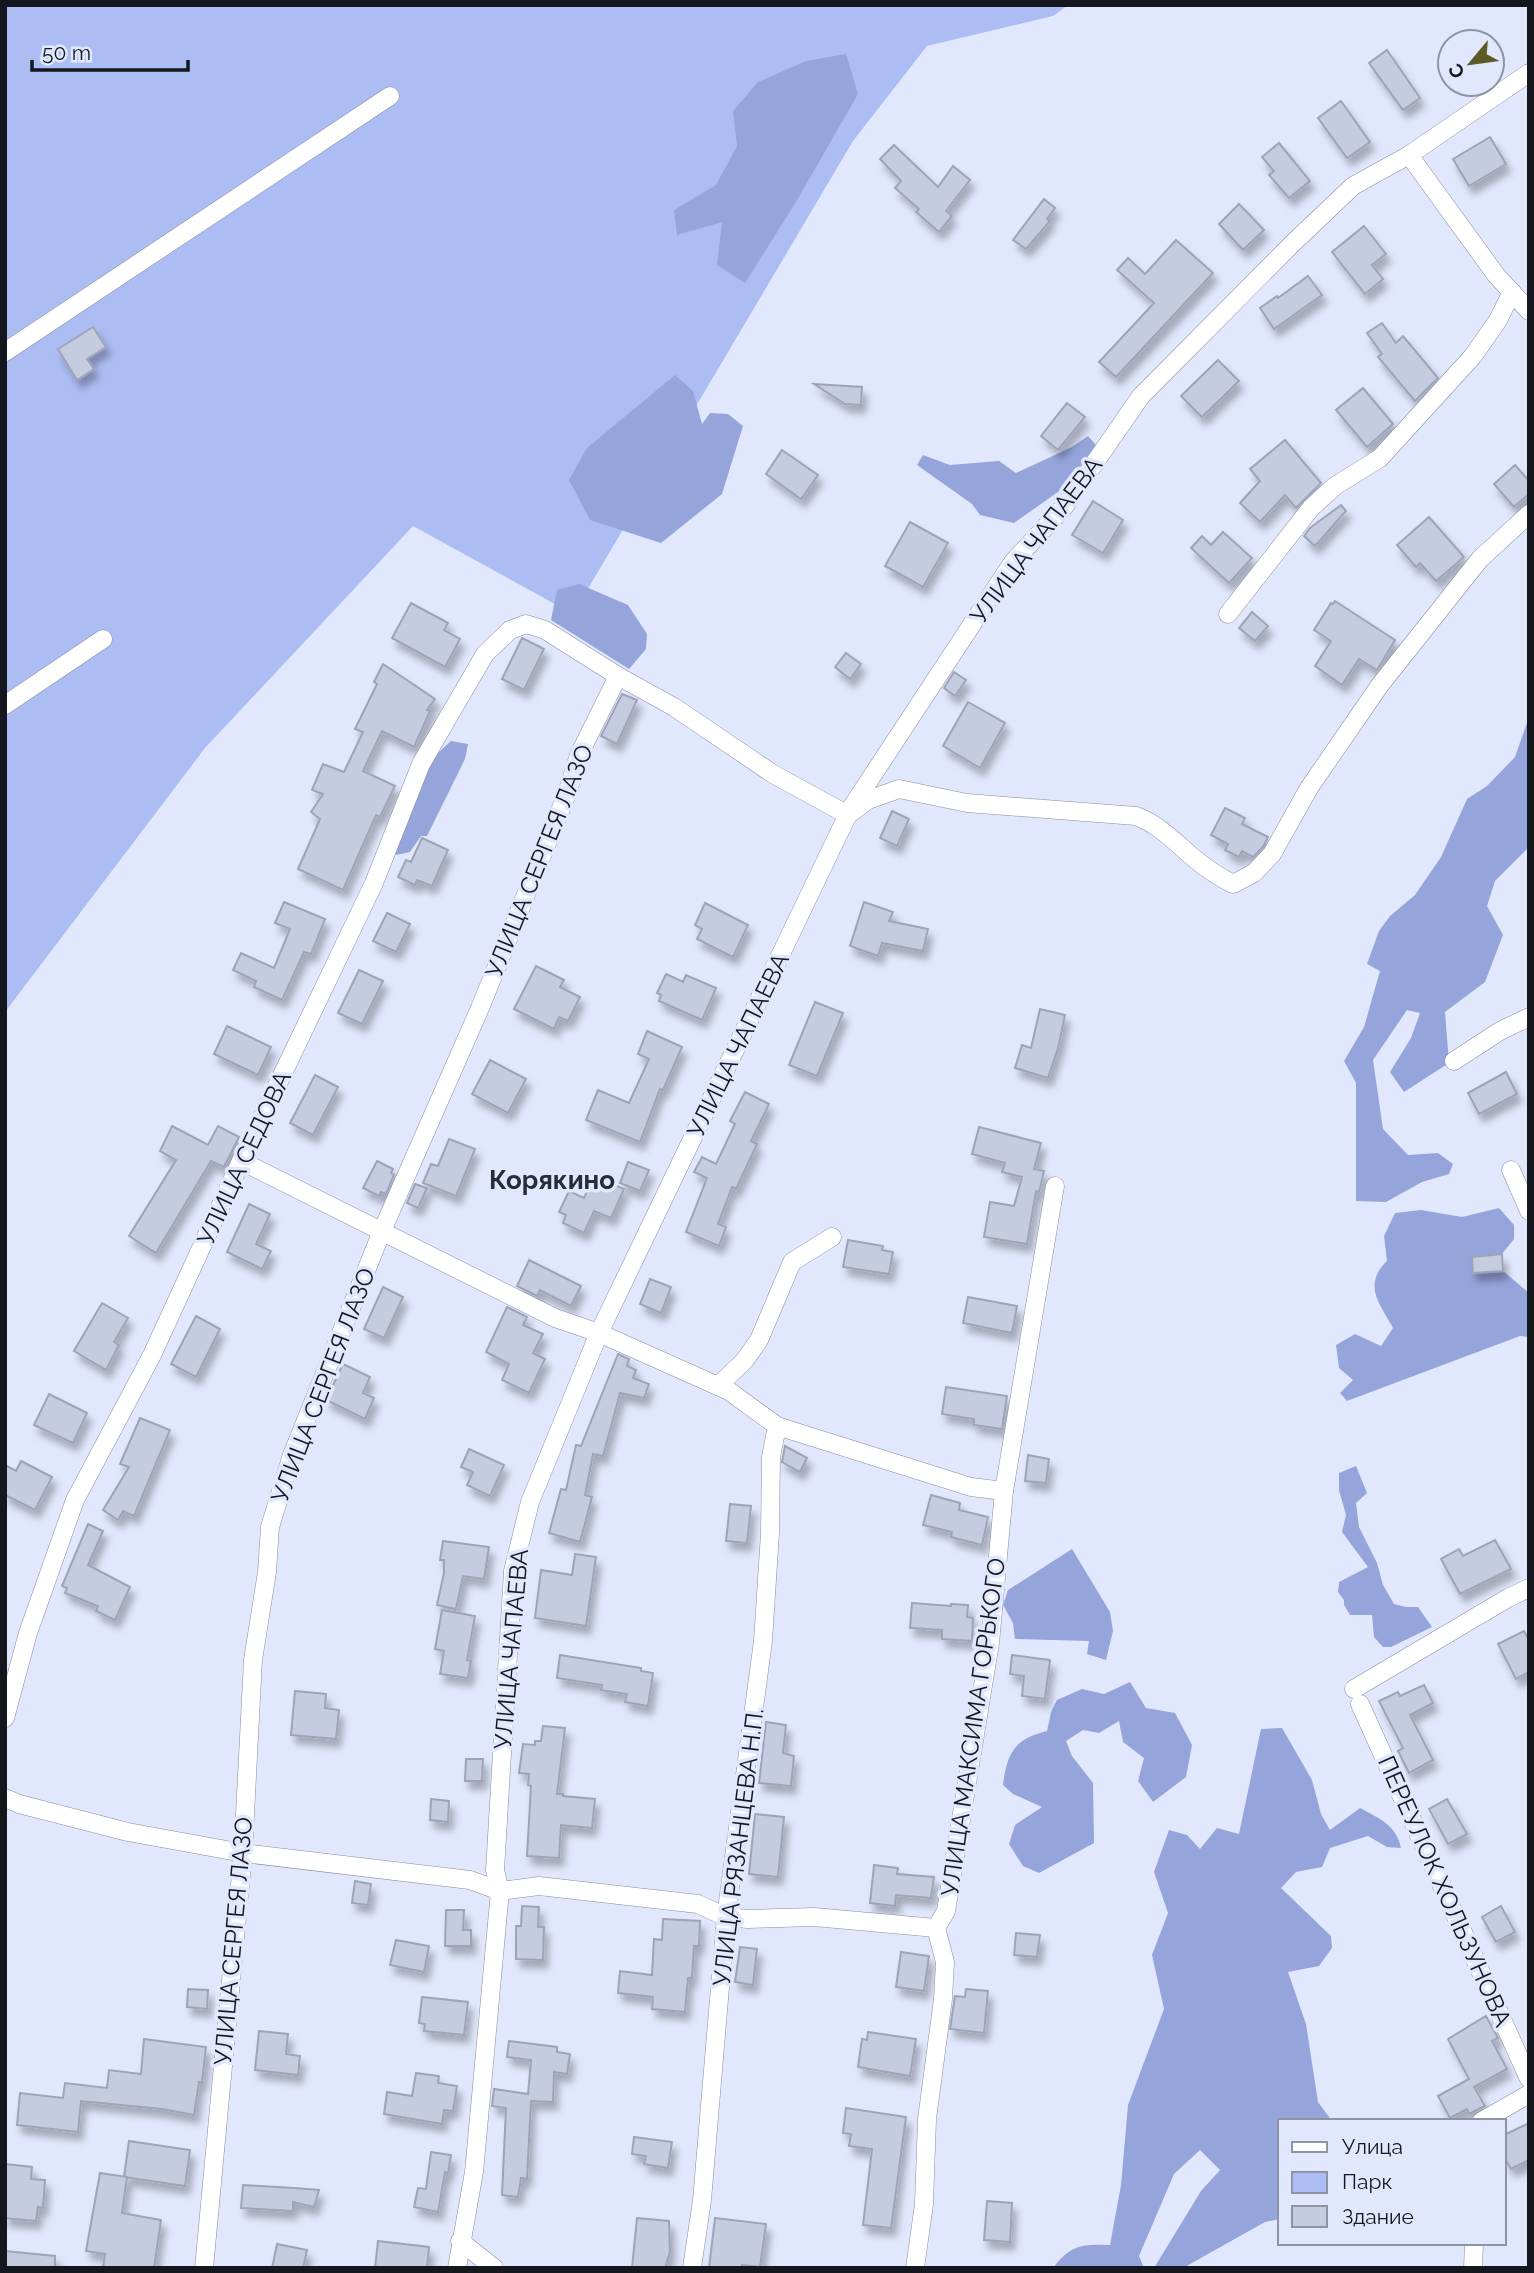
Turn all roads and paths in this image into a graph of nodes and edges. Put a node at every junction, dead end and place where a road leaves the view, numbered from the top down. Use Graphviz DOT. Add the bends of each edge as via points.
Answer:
graph roads {
  1 [pos="1529,73"];
  2 [pos="390,96"];
  3 [pos="1409,155"];
  4 [pos="1512,292"];
  5 [pos="1529,310"];
  6 [pos="5,352"];
  7 [pos="1529,514"];
  8 [pos="1228,614"];
  9 [pos="103,639"];
  10 [pos="618,676"];
  11 [pos="5,705"];
  12 [pos="848,815"];
  13 [pos="1529,1017"];
  14 [pos="1454,1061"];
  15 [pos="242,1161"];
  16 [pos="1511,1170"];
  17 [pos="1055,1186"];
  18 [pos="1529,1211"];
  19 [pos="382,1231"];
  20 [pos="832,1237"];
  21 [pos="599,1333"];
  22 [pos="718,1386"];
  23 [pos="777,1426"];
  24 [pos="1004,1491"];
  25 [pos="1529,1588"];
  26 [pos="5,1718"];
  27 [pos="5,1798"];
  28 [pos="243,1853"];
  29 [pos="500,1891"];
  30 [pos="726,1917"];
  31 [pos="936,1928"];
  32 [pos="1529,2078"];
  33 [pos="1529,2094"];
  34 [pos="1485,2119"];
  35 [pos="460,2241"];
  36 [pos="1474,2245"];
  37 [pos="204,2268"];
  38 [pos="457,2268"];
  39 [pos="494,2268"];
  40 [pos="692,2268"];
  41 [pos="915,2268"];
  42 [pos="1473,2268"];
  1 -- 3 [label="street, УЛИЦА ЧАПАЕВА"];
  2 -- 6 [label="street"];
  3 -- 4 [label="street"];
  3 -- 12 [label="street, УЛИЦА ЧАПАЕВА" via="1353,186 1141,396 1063,507 1013,562"];
  4 -- 5 [label="street"];
  4 -- 8 [label="street" via="1474,356 1380,458 1335,486 1311,508"];
  7 -- 12 [label="street" via="1480,559 1380,685 1309,788 1272,854 1254,873 1233,884 1136,816 967,803 899,789 868,800"];
  9 -- 11 [label="street"];
  10 -- 12 [label="street" via="674,707 772,774"];
  10 -- 15 [label="street, УЛИЦА СЕДОВА" via="545,630 526,624 510,631 485,654 421,764 374,883"];
  10 -- 19 [label="street, УЛИЦА СЕРГЕЯ ЛАЗО" via="579,755 480,1008"];
  12 -- 21 [label="street, УЛИЦА ЧАПАЕВА"];
  13 -- 14 [label="street"];
  15 -- 19 [label="street"];
  15 -- 26 [label="street, УЛИЦА СЕДОВА" via="152,1355 75,1500 28,1633"];
  16 -- 18 [label="street"];
  17 -- 24 [label="street, УЛИЦА МАКСИМА ГОРЬКОГО"];
  19 -- 21 [label="street" via="555,1318"];
  19 -- 28 [label="street, УЛИЦА СЕРГЕЯ ЛАЗО" via="292,1455 270,1527 253,1660"];
  20 -- 22 [label="street" via="792,1262 759,1340"];
  21 -- 22 [label="street"];
  21 -- 29 [label="street, УЛИЦА ЧАПАЕВА" via="530,1502 513,1571 495,1870"];
  22 -- 23 [label="street"];
  23 -- 24 [label="street" via="971,1487"];
  23 -- 30 [label="street, УЛИЦА РЯЗАНЦЕВА Н.П." via="771,1457 763,1641"];
  24 -- 31 [label="street, УЛИЦА МАКСИМА ГОРЬКОГО" via="990,1643 946,1912"];
  25 -- 32 [label="street, ПЕРЕУЛОК ХОЛЬЗУНОВА" via="1357,1696"];
  27 -- 28 [label="street" via="128,1832"];
  28 -- 29 [label="street" via="470,1880"];
  28 -- 37 [label="street, УЛИЦА СЕРГЕЯ ЛАЗО"];
  29 -- 30 [label="street" via="539,1886 698,1904"];
  29 -- 35 [label="street, УЛИЦА ЧАПАЕВА" via="474,2172"];
  30 -- 31 [label="street" via="814,1917"];
  30 -- 40 [label="street, УЛИЦА РЯЗАНЦЕВА Н.П."];
  31 -- 41 [label="street, УЛИЦА МАКСИМА ГОРЬКОГО" via="945,1962 943,1999"];
  33 -- 34 [label="street"];
  35 -- 38 [label="street, УЛИЦА ЧАПАЕВА"];
  35 -- 39 [label="street"];
  36 -- 42 [label="street"];
}
